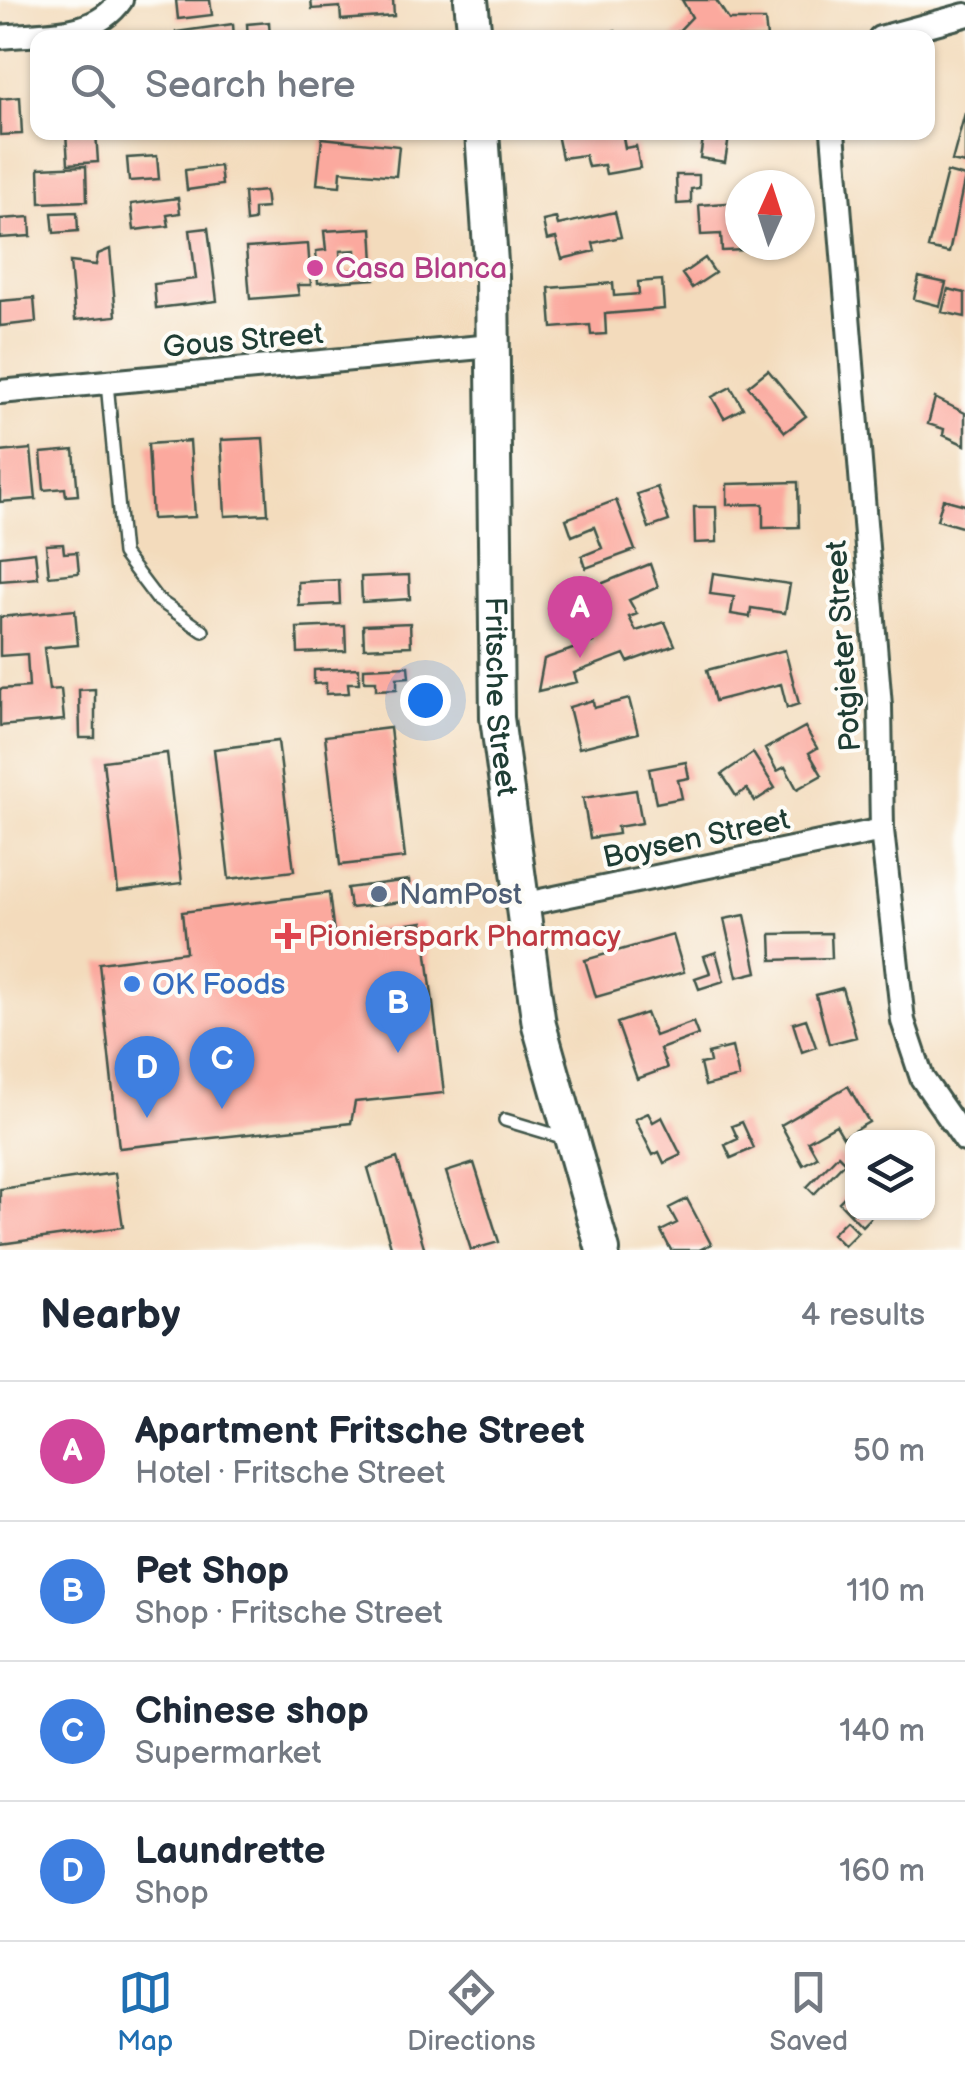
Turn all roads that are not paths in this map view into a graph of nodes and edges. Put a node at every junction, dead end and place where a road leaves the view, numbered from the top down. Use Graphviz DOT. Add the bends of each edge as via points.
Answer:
graph roads {
  1 [pos="121,0"];
  2 [pos="471,0"];
  3 [pos="965,15"];
  4 [pos="70,30"];
  5 [pos="474,30"];
  6 [pos="910,30"];
  7 [pos="30,34"];
  8 [pos="0,37"];
  9 [pos="482,140"];
  10 [pos="834,140"];
  11 [pos="492,346"];
  12 [pos="107,383"];
  13 [pos="0,392"];
  14 [pos="203,631"];
  15 [pos="882,830"];
  16 [pos="522,905"];
  17 [pos="505,1120"];
  18 [pos="569,1140"];
  19 [pos="965,1140"];
  20 [pos="603,1250"];
  1 -- 4 [label="street" via="90,28"];
  2 -- 5 [label="street"];
  3 -- 6 [label="street"];
  7 -- 8 [label="street"];
  9 -- 11 [label="street, Fritsche Street"];
  10 -- 15 [label="street, Potgieter Street" via="880,706"];
  11 -- 12 [label="street, Gous Street"];
  11 -- 16 [label="street, Fritsche Street" via="497,718"];
  12 -- 13 [label="street, Gous Street"];
  12 -- 14 [label="lane" via="124,554 157,598"];
  15 -- 16 [label="street, Boysen Street"];
  15 -- 19 [label="street, Potgieter Street" via="902,1021 922,1078"];
  16 -- 18 [label="street, Fritsche Street" via="539,1025"];
  17 -- 18 [label="lane"];
  18 -- 20 [label="street, Fritsche Street"];
}
